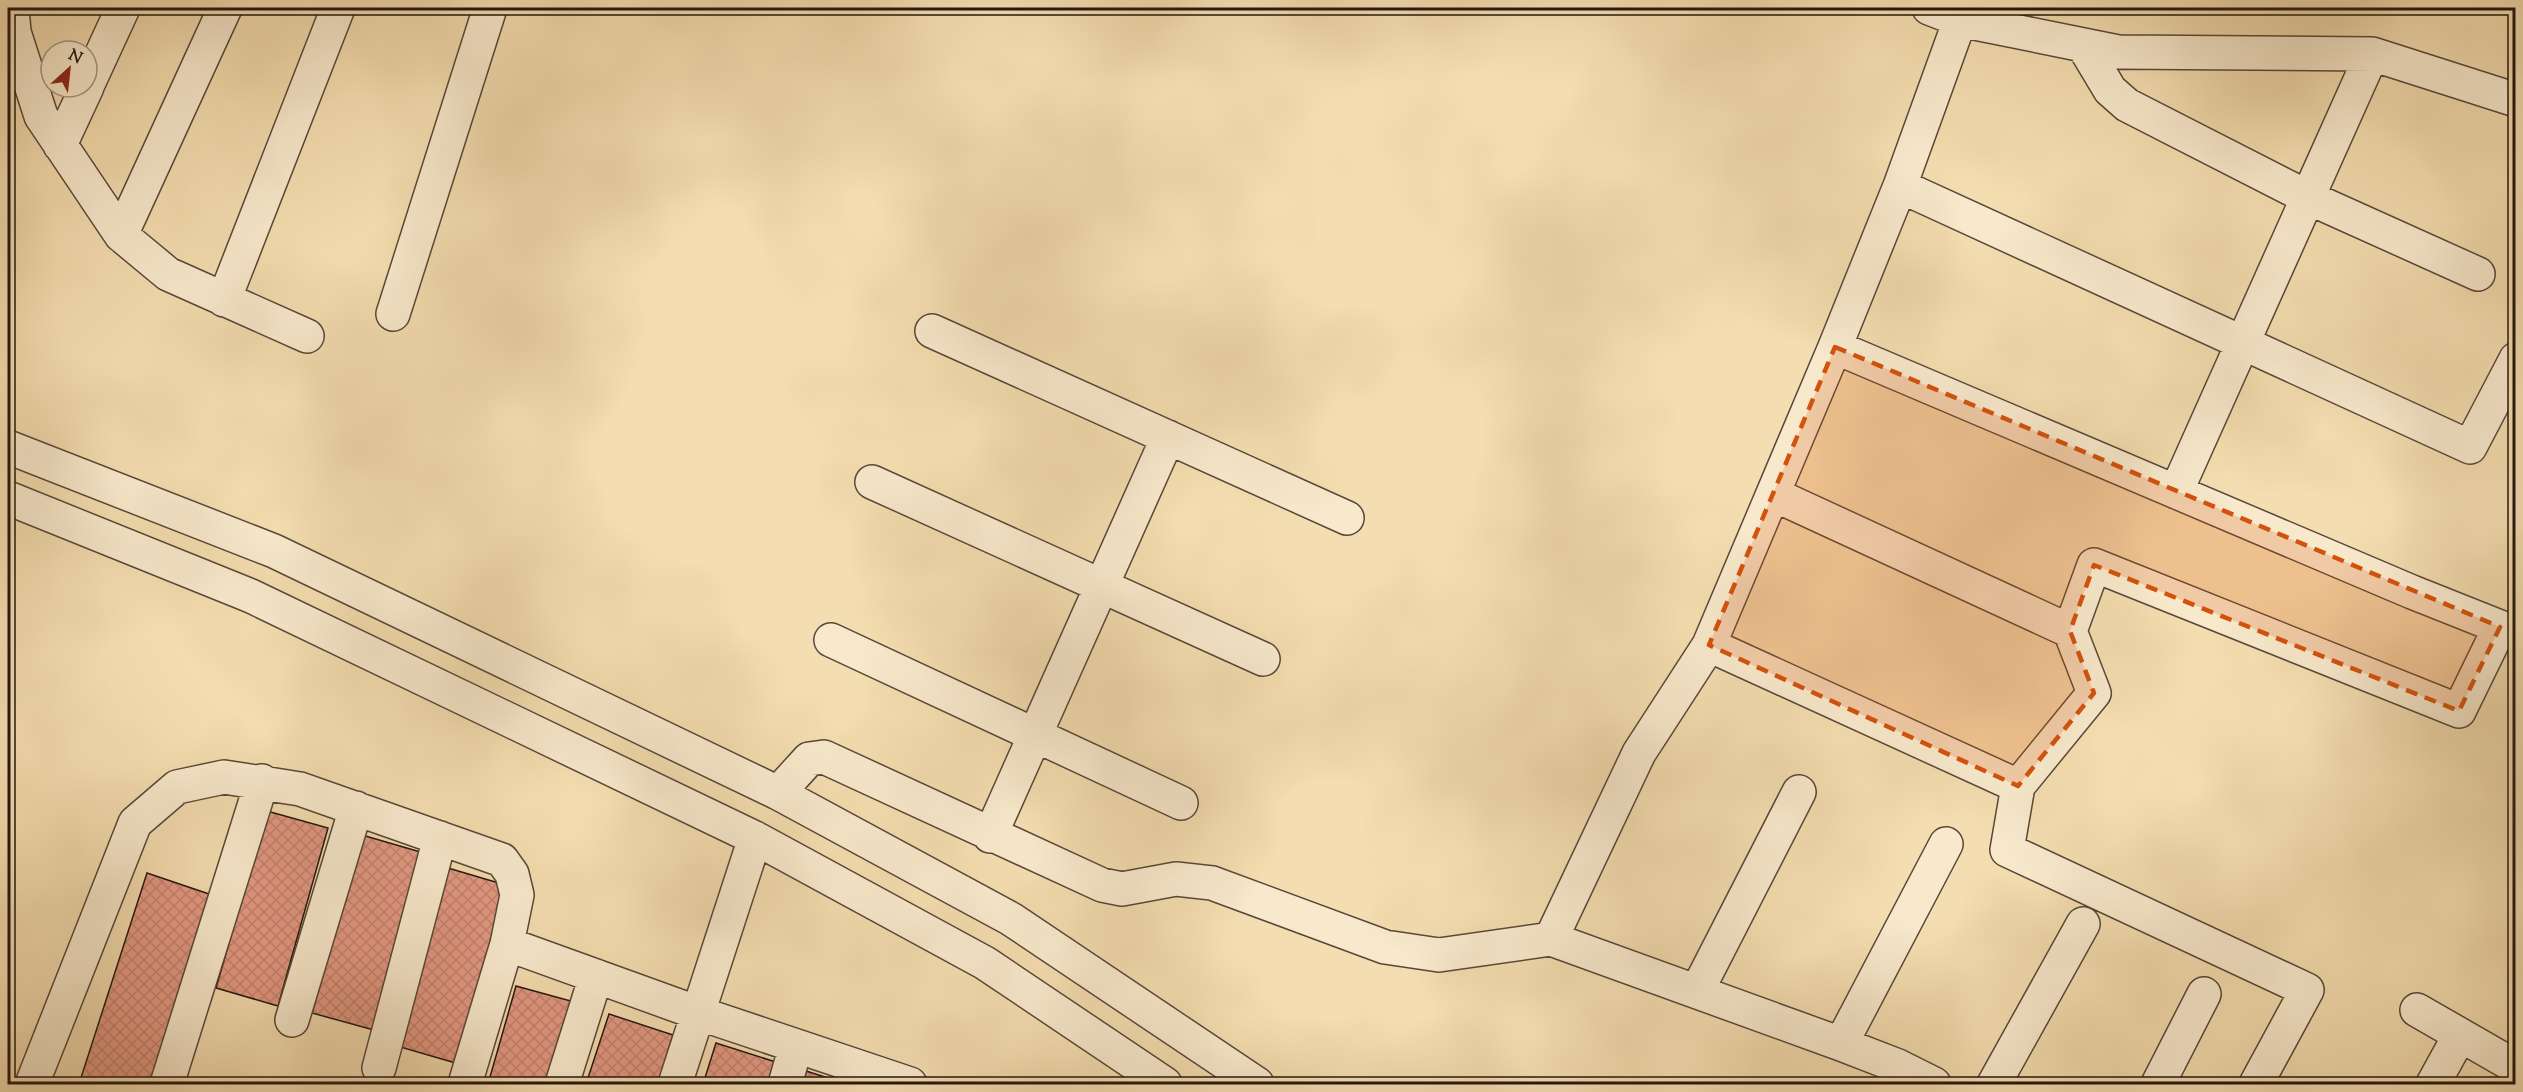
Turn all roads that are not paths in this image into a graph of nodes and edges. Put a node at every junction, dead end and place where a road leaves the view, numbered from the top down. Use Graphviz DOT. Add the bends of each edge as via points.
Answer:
graph roads {
  1 [pos="12,8"];
  2 [pos="123,8"];
  3 [pos="225,8"];
  4 [pos="338,8"];
  5 [pos="490,8"];
  6 [pos="1929,8"];
  7 [pos="1960,20"];
  8 [pos="2083,45"];
  9 [pos="2372,54"];
  10 [pos="99,61"];
  11 [pos="81,99"];
  12 [pos="2516,100"];
  13 [pos="60,145"];
  14 [pos="1900,186"];
  15 [pos="2307,197"];
  16 [pos="121,235"];
  17 [pos="2478,274"];
  18 [pos="224,300"];
  19 [pos="393,314"];
  20 [pos="932,331"];
  21 [pos="307,336"];
  22 [pos="2242,343"];
  23 [pos="1835,347"];
  24 [pos="2516,359"];
  25 [pos="1167,437"];
  26 [pos="8,447"];
  27 [pos="872,482"];
  28 [pos="2176,492"];
  29 [pos="1773,494"];
  30 [pos="8,498"];
  31 [pos="1347,518"];
  32 [pos="1101,586"];
  33 [pos="2070,631"];
  34 [pos="831,640"];
  35 [pos="1710,645"];
  36 [pos="1263,659"];
  37 [pos="1034,735"];
  38 [pos="262,781"];
  39 [pos="2018,786"];
  40 [pos="1799,792"];
  41 [pos="778,793"];
  42 [pos="1181,803"];
  43 [pos="356,808"];
  44 [pos="990,836"];
  45 [pos="440,838"];
  46 [pos="755,838"];
  47 [pos="1946,844"];
  48 [pos="2083,924"];
  49 [pos="1551,939"];
  50 [pos="507,944"];
  51 [pos="596,976"];
  52 [pos="1697,991"];
  53 [pos="2204,994"];
  54 [pos="2417,1010"];
  55 [pos="698,1013"];
  56 [pos="292,1020"];
  57 [pos="2460,1035"];
  58 [pos="1841,1044"];
  59 [pos="796,1046"];
  60 [pos="2516,1067"];
  61 [pos="380,1068"];
  62 [pos="1152,1082"];
  63 [pos="898,1083"];
  64 [pos="32,1084"];
  65 [pos="167,1084"];
  66 [pos="465,1084"];
  67 [pos="562,1084"];
  68 [pos="675,1084"];
  69 [pos="785,1084"];
  70 [pos="1257,1084"];
  71 [pos="1934,1084"];
  72 [pos="1994,1084"];
  73 [pos="2158,1084"];
  74 [pos="2256,1084"];
  75 [pos="2433,1084"];
  1 -- 13 [label="street" via="14,32 41,116"];
  2 -- 10 [label="street"];
  3 -- 16 [label="street"];
  4 -- 18 [label="street"];
  5 -- 19 [label="street"];
  6 -- 7 [label="street"];
  7 -- 8 [label="street"];
  7 -- 14 [label="street"];
  8 -- 9 [label="street" via="2118,52"];
  8 -- 15 [label="street" via="2110,90 2127,105"];
  9 -- 12 [label="street"];
  9 -- 15 [label="street"];
  11 -- 13 [label="street"];
  13 -- 16 [label="street"];
  14 -- 22 [label="street"];
  14 -- 23 [label="street"];
  15 -- 17 [label="street"];
  15 -- 22 [label="street"];
  16 -- 18 [label="street" via="168,274"];
  18 -- 21 [label="street"];
  20 -- 25 [label="street"];
  22 -- 24 [label="street" via="2470,447"];
  22 -- 28 [label="street"];
  23 -- 28 [label="street"];
  23 -- 29 [label="street"];
  25 -- 31 [label="street"];
  25 -- 32 [label="street"];
  26 -- 41 [label="street" via="274,550"];
  27 -- 32 [label="street"];
  28 -- 33 [label="street" via="2500,627 2459,711 2094,565"];
  29 -- 33 [label="street"];
  29 -- 35 [label="street"];
  30 -- 46 [label="street" via="251,596"];
  32 -- 36 [label="street"];
  32 -- 37 [label="street"];
  33 -- 39 [label="street" via="2094,693"];
  34 -- 37 [label="street"];
  35 -- 39 [label="street"];
  35 -- 49 [label="street" via="1639,753"];
  37 -- 42 [label="street"];
  37 -- 44 [label="street"];
  38 -- 43 [label="street"];
  38 -- 64 [label="street" via="224,777 177,787 135,823"];
  38 -- 65 [label="street"];
  39 -- 74 [label="street" via="2007,850 2307,990"];
  40 -- 52 [label="street"];
  41 -- 44 [label="street" via="808,759 824,757"];
  41 -- 70 [label="street" via="1011,919"];
  43 -- 45 [label="street"];
  43 -- 56 [label="street"];
  44 -- 49 [label="street" via="1102,885 1122,889 1176,879 1212,883 1385,947 1439,955"];
  45 -- 50 [label="street" via="502,860 512,874 517,895"];
  45 -- 61 [label="street"];
  46 -- 55 [label="street"];
  46 -- 62 [label="street" via="985,963"];
  47 -- 58 [label="street"];
  48 -- 72 [label="street"];
  49 -- 52 [label="street"];
  50 -- 51 [label="street"];
  50 -- 66 [label="street"];
  51 -- 55 [label="street"];
  51 -- 67 [label="street"];
  52 -- 58 [label="street"];
  53 -- 73 [label="street"];
  54 -- 57 [label="street"];
  55 -- 59 [label="street"];
  55 -- 68 [label="street"];
  57 -- 60 [label="street"];
  57 -- 75 [label="street"];
  58 -- 71 [label="street"];
  59 -- 63 [label="street"];
  59 -- 69 [label="street"];
}
